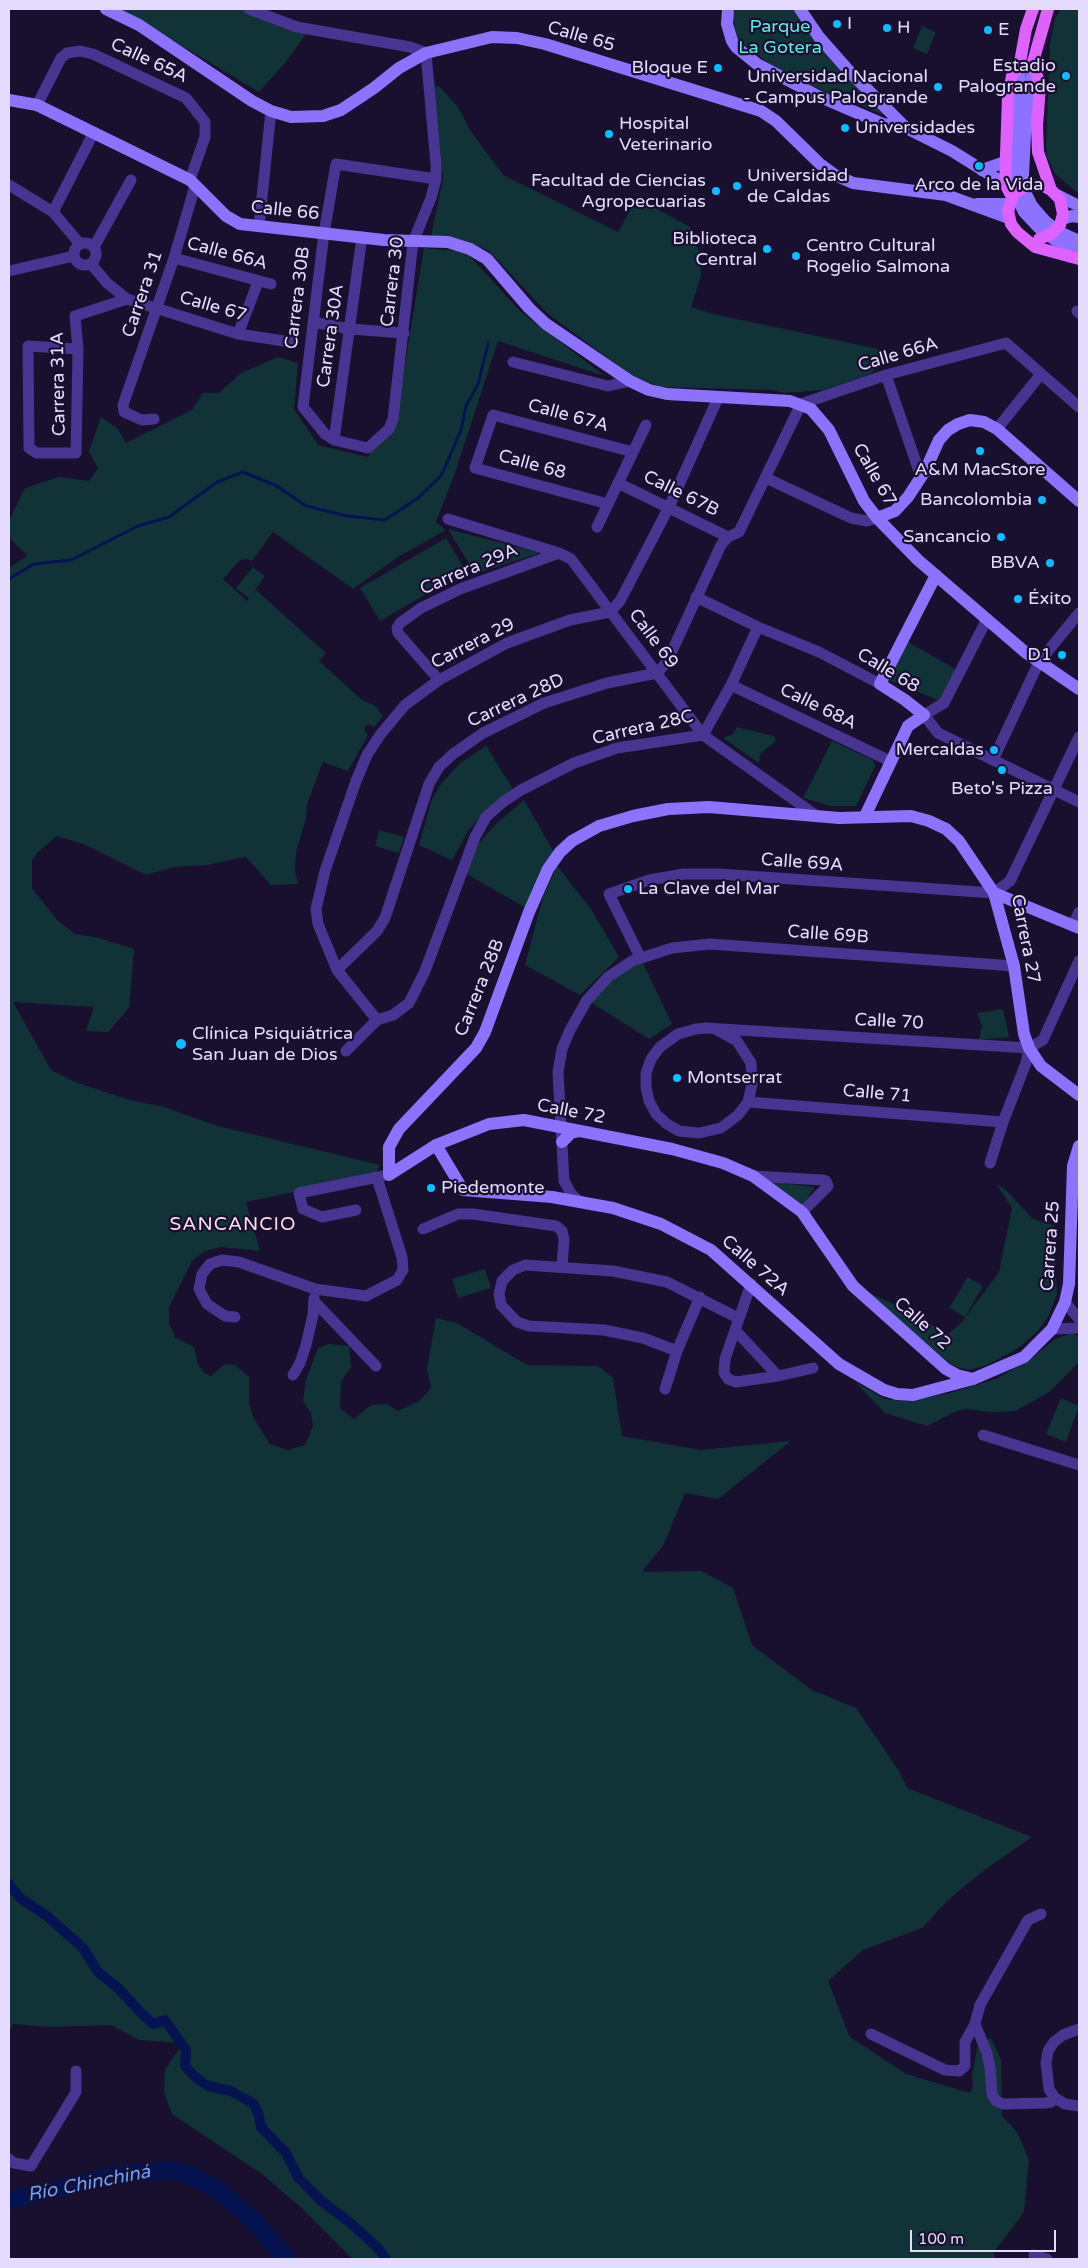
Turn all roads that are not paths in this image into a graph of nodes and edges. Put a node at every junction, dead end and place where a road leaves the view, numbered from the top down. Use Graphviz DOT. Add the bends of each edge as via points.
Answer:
graph roads {
  1 [pos="106,9"];
  2 [pos="249,9"];
  3 [pos="800,9"];
  4 [pos="1033,9"];
  5 [pos="1048,9"];
  6 [pos="727,11"];
  7 [pos="426,53"];
  8 [pos="1027,62"];
  9 [pos="9,100"];
  10 [pos="37,105"];
  11 [pos="271,111"];
  12 [pos="906,128"];
  13 [pos="94,132"];
  14 [pos="1005,162"];
  15 [pos="982,170"];
  16 [pos="436,179"];
  17 [pos="131,180"];
  18 [pos="193,183"];
  19 [pos="9,186"];
  20 [pos="1051,190"];
  21 [pos="1010,194"];
  22 [pos="972,204"];
  23 [pos="1079,206"];
  24 [pos="53,212"];
  25 [pos="1079,217"];
  26 [pos="1009,218"];
  27 [pos="1061,222"];
  28 [pos="259,226"];
  29 [pos="324,233"];
  30 [pos="1022,236"];
  31 [pos="362,237"];
  32 [pos="1079,240"];
  33 [pos="413,242"];
  34 [pos="80,244"];
  35 [pos="94,248"];
  36 [pos="1079,250"];
  37 [pos="74,256"];
  38 [pos="174,258"];
  39 [pos="1079,259"];
  40 [pos="91,264"];
  41 [pos="9,271"];
  42 [pos="258,282"];
  43 [pos="271,284"];
  44 [pos="128,299"];
  45 [pos="157,309"];
  46 [pos="313,322"];
  47 [pos="350,328"];
  48 [pos="404,332"];
  49 [pos="238,334"];
  50 [pos="291,342"];
  51 [pos="78,348"];
  52 [pos="513,362"];
  53 [pos="1042,374"];
  54 [pos="886,375"];
  55 [pos="630,381"];
  56 [pos="718,398"];
  57 [pos="801,404"];
  58 [pos="1079,407"];
  59 [pos="154,420"];
  60 [pos="646,425"];
  61 [pos="997,428"];
  62 [pos="334,440"];
  63 [pos="633,452"];
  64 [pos="475,468"];
  65 [pos="921,477"];
  66 [pos="766,478"];
  67 [pos="618,483"];
  68 [pos="1079,502"];
  69 [pos="608,504"];
  70 [pos="669,507"];
  71 [pos="877,518"];
  72 [pos="448,519"];
  73 [pos="597,528"];
  74 [pos="728,537"];
  75 [pos="559,553"];
  76 [pos="936,575"];
  77 [pos="696,597"];
  78 [pos="610,612"];
  79 [pos="1079,613"];
  80 [pos="987,619"];
  81 [pos="758,627"];
  82 [pos="1040,662"];
  83 [pos="657,673"];
  84 [pos="438,680"];
  85 [pos="880,684"];
  86 [pos="731,685"];
  87 [pos="1079,689"];
  88 [pos="924,715"];
  89 [pos="703,735"];
  90 [pos="1079,737"];
  91 [pos="993,760"];
  92 [pos="890,761"];
  93 [pos="1055,790"];
  94 [pos="1079,802"];
  95 [pos="814,814"];
  96 [pos="865,816"];
  97 [pos="560,852"];
  98 [pos="994,893"];
  99 [pos="1079,912"];
  100 [pos="1076,927"];
  101 [pos="640,957"];
  102 [pos="1079,961"];
  103 [pos="1014,966"];
  104 [pos="337,970"];
  105 [pos="377,1020"];
  106 [pos="717,1030"];
  107 [pos="1029,1048"];
  108 [pos="346,1050"];
  109 [pos="1079,1095"];
  110 [pos="748,1102"];
  111 [pos="1003,1122"];
  112 [pos="561,1128"];
  113 [pos="579,1131"];
  114 [pos="679,1131"];
  115 [pos="562,1142"];
  116 [pos="436,1145"];
  117 [pos="1079,1146"];
  118 [pos="672,1149"];
  119 [pos="990,1163"];
  120 [pos="1077,1171"];
  121 [pos="383,1176"];
  122 [pos="753,1176"];
  123 [pos="564,1181"];
  124 [pos="552,1197"];
  125 [pos="579,1201"];
  126 [pos="356,1210"];
  127 [pos="802,1212"];
  128 [pos="423,1228"];
  129 [pos="562,1267"];
  130 [pos="750,1284"];
  131 [pos="314,1295"];
  132 [pos="700,1297"];
  133 [pos="1065,1302"];
  134 [pos="236,1317"];
  135 [pos="738,1318"];
  136 [pos="1079,1319"];
  137 [pos="1079,1328"];
  138 [pos="1052,1329"];
  139 [pos="736,1331"];
  140 [pos="677,1350"];
  141 [pos="376,1366"];
  142 [pos="813,1368"];
  143 [pos="946,1369"];
  144 [pos="293,1375"];
  145 [pos="778,1376"];
  146 [pos="973,1379"];
  147 [pos="947,1386"];
  148 [pos="664,1389"];
  149 [pos="983,1435"];
  150 [pos="1079,1465"];
  151 [pos="1041,1914"];
  152 [pos="975,2024"];
  153 [pos="1079,2030"];
  154 [pos="871,2034"];
  155 [pos="76,2071"];
  156 [pos="1055,2098"];
  157 [pos="1079,2106"];
  158 [pos="9,2159"];
  159 [pos="1034,2255"];
  160 [pos="1047,2259"];
  1 -- 11 [label="street, Calle 65" via="139,25"];
  2 -- 7 [label="street" via="297,27 410,47"];
  3 -- 12 [label="street" via="819,38 849,72"];
  4 -- 8 [label="main road" via="1026,29"];
  5 -- 8 [label="main road"];
  6 -- 12 [label="street" via="726,24 732,41 757,64 818,96 883,124"];
  7 -- 11 [label="street, Calle 65" via="399,68 355,102 333,113 308,118"];
  7 -- 16 [label="street, Carrera 30"];
  7 -- 22 [label="street, Calle 65" via="492,37 545,44 761,111 776,121 820,164 853,183 928,191"];
  8 -- 14 [label="main road" via="1012,76"];
  8 -- 20 [label="main road" via="1040,86 1038,152"];
  8 -- 32 [label="street" via="1025,192 1045,221 1059,232"];
  8 -- 36 [label="street" via="1014,164 1017,197 1024,212 1038,228 1055,240"];
  9 -- 10 [label="street, Calle 66"];
  10 -- 13 [label="street, Calle 66"];
  10 -- 18 [label="street, Calle 65A" via="60,58 80,51 93,54 186,98 205,122 205,137"];
  11 -- 28 [label="street"];
  12 -- 15 [label="street"];
  13 -- 18 [label="street, Calle 66"];
  13 -- 24 [label="street"];
  14 -- 15 [label="street"];
  14 -- 21 [label="main road"];
  15 -- 21 [label="street"];
  16 -- 29 [label="street, Carrera 30B" via="336,164"];
  16 -- 33 [label="street, Carrera 30"];
  17 -- 35 [label="street"];
  18 -- 28 [label="street, Calle 66" via="226,216 240,224"];
  18 -- 38 [label="street, Carrera 31"];
  19 -- 24 [label="street"];
  20 -- 21 [label="main road, bridge" via="1030,185"];
  20 -- 23 [label="street"];
  20 -- 27 [label="main road" via="1062,209"];
  21 -- 22 [label="street"];
  21 -- 26 [label="main road"];
  22 -- 26 [label="street"];
  24 -- 34 [label="street"];
  25 -- 27 [label="street" via="1072,216"];
  26 -- 30 [label="main road"];
  27 -- 30 [label="main road, bridge" via="1051,234 1039,239"];
  28 -- 29 [label="street, Calle 66"];
  29 -- 31 [label="street, Calle 66"];
  29 -- 46 [label="street, Carrera 30B"];
  30 -- 39 [label="main road" via="1035,247"];
  31 -- 33 [label="street, Calle 66"];
  31 -- 47 [label="street, Carrera 30A"];
  33 -- 48 [label="street, Carrera 30"];
  33 -- 55 [label="street, Calle 66" via="448,242 487,259 546,324"];
  34 -- 35 [label="street"];
  34 -- 37 [label="street"];
  35 -- 40 [label="street" via="96,254"];
  37 -- 40 [label="street" via="80,264"];
  37 -- 41 [label="street"];
  38 -- 42 [label="street, Calle 66A"];
  38 -- 45 [label="street, Carrera 31"];
  40 -- 44 [label="street, Calle 67" via="107,283"];
  42 -- 43 [label="street, Calle 66A"];
  42 -- 49 [label="street"];
  44 -- 45 [label="street, Calle 67"];
  44 -- 51 [label="street, Carrera 31A" via="74,316"];
  45 -- 49 [label="street, Calle 67"];
  45 -- 59 [label="street, Carrera 31" via="123,405 124,412 142,420"];
  46 -- 47 [label="street"];
  46 -- 62 [label="street, Carrera 30B" via="303,406 325,434"];
  47 -- 48 [label="street"];
  47 -- 62 [label="street, Carrera 30A"];
  48 -- 62 [label="street, Carrera 30" via="389,429 368,448"];
  49 -- 50 [label="street, Calle 67"];
  51 -- 51 [label="street, Carrera 31A" via="76,453 37,453 29,448 28,346"];
  52 -- 55 [label="street" via="608,386"];
  53 -- 54 [label="street, Calle 66A" via="1006,343"];
  53 -- 58 [label="street"];
  53 -- 61 [label="street"];
  54 -- 57 [label="street, Calle 66A"];
  54 -- 65 [label="street"];
  55 -- 56 [label="street" via="667,394"];
  56 -- 57 [label="street"];
  56 -- 70 [label="street"];
  57 -- 66 [label="street"];
  57 -- 71 [label="street, Calle 67" via="811,409 829,430 864,500"];
  60 -- 63 [label="street"];
  61 -- 65 [label="street" via="970,420 948,430 939,440"];
  61 -- 68 [label="street"];
  63 -- 64 [label="street, Calle 67A" via="493,415"];
  63 -- 67 [label="street"];
  64 -- 69 [label="street, Calle 68"];
  65 -- 71 [label="street" via="895,511"];
  66 -- 71 [label="street" via="851,518 867,521"];
  66 -- 74 [label="street" via="739,532"];
  67 -- 69 [label="street"];
  67 -- 70 [label="street, Calle 67B"];
  69 -- 73 [label="street"];
  70 -- 74 [label="street, Calle 67B"];
  70 -- 78 [label="street" via="620,601"];
  71 -- 76 [label="street, Calle 67"];
  72 -- 75 [label="street, Calle 69"];
  74 -- 77 [label="street"];
  75 -- 78 [label="street, Calle 69" via="571,559"];
  75 -- 84 [label="street, Carrera 29A" via="460,589 421,608 397,628"];
  76 -- 80 [label="street, Calle 67"];
  76 -- 85 [label="street"];
  77 -- 81 [label="street, Calle 68"];
  77 -- 83 [label="street" via="667,662"];
  78 -- 83 [label="street, Calle 69"];
  78 -- 84 [label="street, Carrera 29" via="570,620 514,640"];
  79 -- 82 [label="street"];
  80 -- 82 [label="street, Calle 67"];
  80 -- 88 [label="street" via="944,703"];
  81 -- 85 [label="street, Calle 68" via="819,652"];
  81 -- 86 [label="street, Carrera 28C"];
  82 -- 87 [label="street, Calle 67"];
  82 -- 91 [label="street"];
  83 -- 89 [label="street, Calle 69"];
  83 -- 104 [label="street, Carrera 28D" via="607,683 544,703 483,733 453,754 429,784 385,918"];
  84 -- 104 [label="street, Carrera 29" via="394,716 368,755 324,871 316,909 318,924"];
  85 -- 88 [label="street, Calle 68"];
  86 -- 89 [label="street, Carrera 28C"];
  86 -- 92 [label="street, Calle 68A"];
  88 -- 91 [label="street, Calle 68" via="938,733"];
  88 -- 92 [label="street" via="908,726"];
  89 -- 95 [label="street, Calle 69"];
  89 -- 105 [label="street, Carrera 28C" via="617,748 574,763 502,802 486,817 475,837 425,971 408,1003 392,1015"];
  90 -- 93 [label="street, Carrera 27"];
  91 -- 93 [label="street, Calle 68"];
  92 -- 96 [label="street"];
  93 -- 94 [label="street, Calle 68"];
  93 -- 98 [label="street, Carrera 27" via="1010,882"];
  95 -- 96 [label="street, Calle 69" via="839,818"];
  95 -- 97 [label="street, Calle 69" via="708,807 668,810 599,826"];
  96 -- 98 [label="street, Calle 69" via="911,816 946,829 959,841"];
  97 -- 121 [label="street, Carrera 28B" via="548,869 529,912 485,1032 476,1048 399,1129 389,1147"];
  98 -- 100 [label="street"];
  98 -- 101 [label="street, Calle 69A" via="719,874 684,874 650,880 609,894"];
  98 -- 103 [label="street, Carrera 27"];
  99 -- 100 [label="street"];
  101 -- 103 [label="street, Calle 69B" via="672,948 710,944"];
  101 -- 112 [label="street, Calle 69B" via="608,977 587,1000 570,1030 558,1072"];
  102 -- 107 [label="street" via="1043,1040"];
  103 -- 107 [label="street, Carrera 27"];
  104 -- 105 [label="street"];
  105 -- 108 [label="street, Carrera 28C"];
  106 -- 107 [label="street, Calle 70"];
  106 -- 110 [label="street" via="737,1041 751,1063 752,1084"];
  106 -- 114 [label="street, Calle 70" via="678,1034 660,1047 651,1059 646,1073 649,1101 656,1114"];
  107 -- 109 [label="street" via="1041,1066"];
  107 -- 111 [label="street"];
  110 -- 111 [label="street, Calle 71"];
  110 -- 114 [label="street" via="738,1115 720,1128 699,1133"];
  111 -- 119 [label="street"];
  112 -- 113 [label="street, Calle 72"];
  112 -- 115 [label="street, Calle 69B"];
  112 -- 116 [label="street, Calle 72" via="524,1120 489,1124"];
  113 -- 115 [label="street" via="571,1133"];
  113 -- 118 [label="street, Calle 72"];
  114 -- 118 [label="street"];
  115 -- 123 [label="street, Calle 69B"];
  116 -- 121 [label="street, Calle 72"];
  116 -- 124 [label="street, Calle 72A" via="463,1190"];
  117 -- 120 [label="street, Carrera 25"];
  118 -- 122 [label="street, Calle 72" via="723,1163"];
  120 -- 133 [label="street, Carrera 25" via="1072,1187 1069,1284"];
  121 -- 126 [label="street" via="299,1193 302,1209 322,1217"];
  121 -- 131 [label="street" via="403,1270 397,1280 366,1296"];
  122 -- 127 [label="street, Calle 72"];
  122 -- 127 [label="street, Calle 72" via="826,1182 828,1186"];
  123 -- 124 [label="street" via="559,1193"];
  123 -- 125 [label="street"];
  124 -- 125 [label="street, Calle 72A"];
  125 -- 130 [label="street, Calle 72A" via="661,1224 711,1250"];
  127 -- 143 [label="street, Calle 72" via="853,1286"];
  128 -- 129 [label="street" via="458,1214 556,1226 564,1239"];
  129 -- 132 [label="street" via="613,1271 667,1282"];
  129 -- 140 [label="street" via="525,1265 513,1270 502,1281 501,1305 517,1322 530,1326 604,1330 643,1338"];
  130 -- 135 [label="street"];
  130 -- 147 [label="street, Calle 72A" via="839,1364 884,1390 913,1394"];
  131 -- 134 [label="street" via="239,1262 222,1260 210,1264 202,1274 199,1289 207,1304 226,1316"];
  131 -- 141 [label="street"];
  131 -- 144 [label="street" via="306,1345"];
  132 -- 135 [label="street"];
  132 -- 140 [label="street"];
  133 -- 136 [label="street"];
  133 -- 138 [label="street, Carrera 25"];
  135 -- 139 [label="street"];
  137 -- 138 [label="street"];
  138 -- 146 [label="street, Carrera 25" via="1024,1357"];
  139 -- 145 [label="street"];
  139 -- 145 [label="street" via="723,1367 728,1379 736,1382"];
  140 -- 148 [label="street"];
  142 -- 145 [label="street"];
  143 -- 146 [label="street, Calle 72"];
  143 -- 147 [label="street, Calle 72" via="949,1375"];
  146 -- 147 [label="street, Calle 72A"];
  149 -- 150 [label="street"];
  151 -- 152 [label="street" via="1028,1920 980,2005"];
  152 -- 154 [label="street" via="964,2042 965,2066 959,2071 945,2070"];
  152 -- 156 [label="street" via="987,2053 992,2095 996,2101 1003,2104 1045,2104"];
  153 -- 156 [label="street" via="1062,2035 1048,2051 1049,2089"];
  155 -- 158 [label="street" via="76,2092 31,2166"];
  156 -- 157 [label="street" via="1065,2104"];
  159 -- 160 [label="street"];
}
